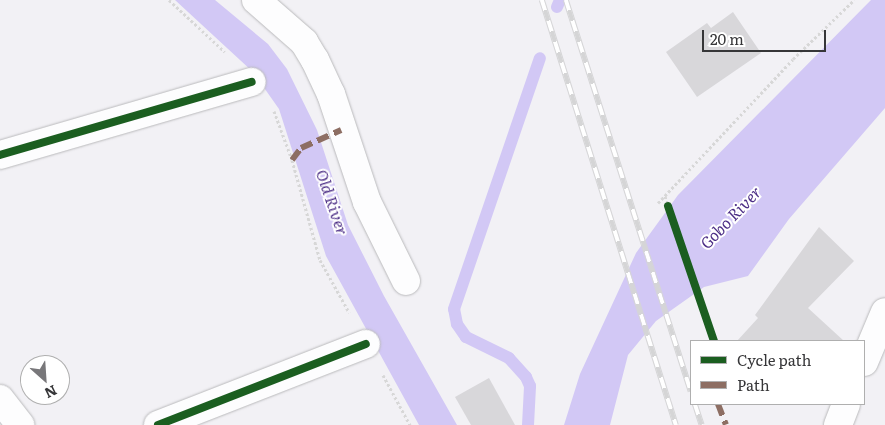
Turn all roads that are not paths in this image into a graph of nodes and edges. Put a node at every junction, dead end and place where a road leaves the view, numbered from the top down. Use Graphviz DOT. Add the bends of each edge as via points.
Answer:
graph roads {
  1 [pos="256,0"];
  2 [pos="252,82"];
  3 [pos="0,155"];
  4 [pos="406,281"];
  5 [pos="885,312"];
  6 [pos="366,344"];
  7 [pos="865,360"];
  8 [pos="0,399"];
  9 [pos="20,425"];
  10 [pos="158,425"];
  1 -- 4 [label="street" via="304,42 315,60 331,94 371,211"];
  2 -- 3 [label="street"];
  5 -- 7 [label="street"];
  6 -- 10 [label="street"];
  8 -- 9 [label="street"];
}
